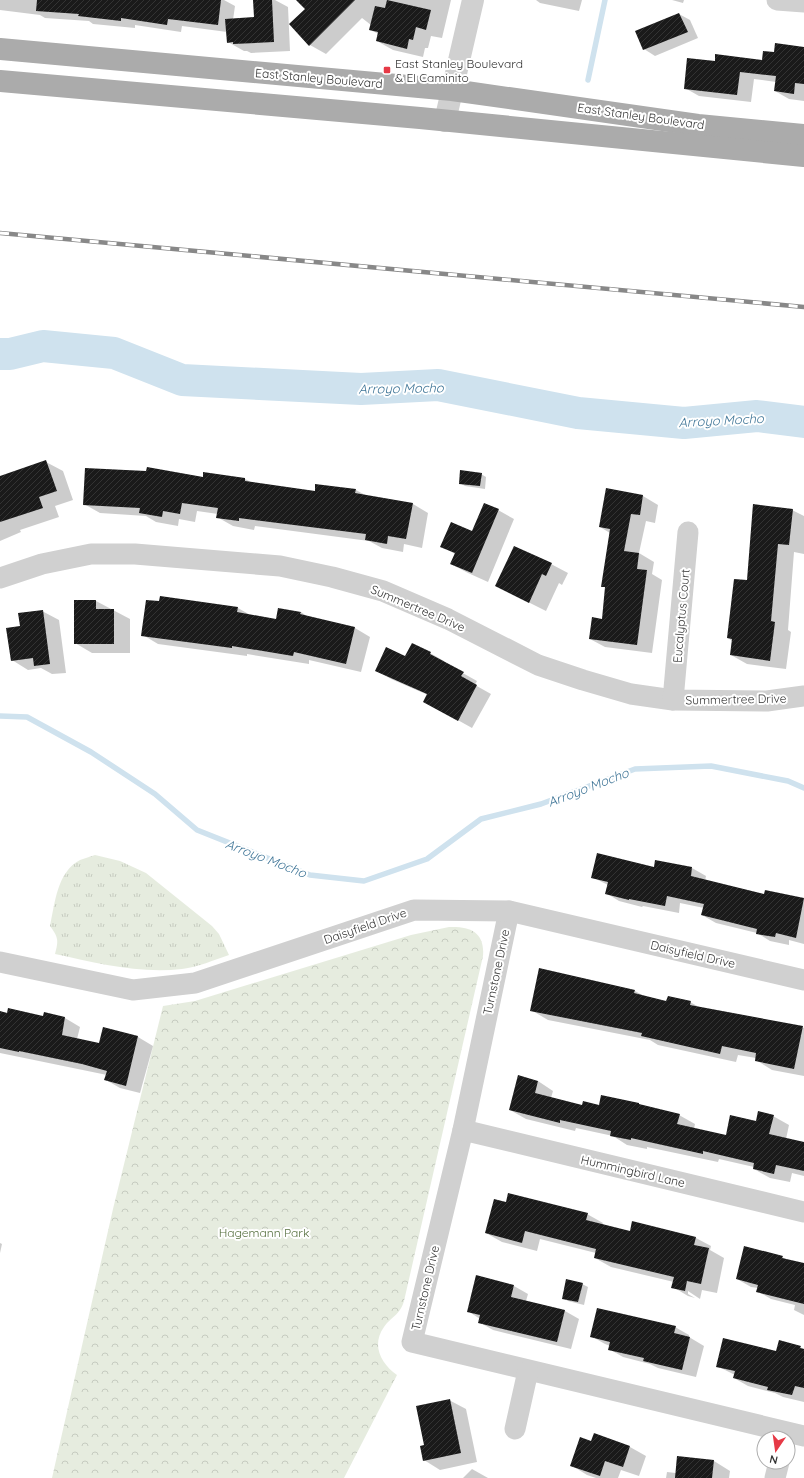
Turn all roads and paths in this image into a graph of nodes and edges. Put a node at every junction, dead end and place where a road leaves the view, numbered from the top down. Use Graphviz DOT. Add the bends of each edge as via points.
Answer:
graph roads {
  1 [pos="473,0"];
  2 [pos="777,0"];
  3 [pos="804,2"];
  4 [pos="0,49"];
  5 [pos="0,82"];
  6 [pos="452,90"];
  7 [pos="444,121"];
  8 [pos="804,135"];
  9 [pos="804,156"];
  10 [pos="688,532"];
  11 [pos="0,578"];
  12 [pos="804,696"];
  13 [pos="673,700"];
  14 [pos="509,911"];
  15 [pos="0,962"];
  16 [pos="804,980"];
  17 [pos="463,1130"];
  18 [pos="804,1212"];
  19 [pos="528,1371"];
  20 [pos="515,1428"];
  21 [pos="770,1430"];
  1 -- 6 [label="street"];
  2 -- 3 [label="street"];
  4 -- 6 [label="main road, East Stanley Boulevard"];
  5 -- 7 [label="main road, East Stanley Boulevard"];
  6 -- 7 [label="street"];
  6 -- 8 [label="main road, East Stanley Boulevard" via="698,125"];
  7 -- 9 [label="main road, East Stanley Boulevard"];
  10 -- 13 [label="street, Eucalyptus Court"];
  11 -- 13 [label="street, Summertree Drive" via="42,564 91,554 135,554 280,566 383,591 448,619 538,665 631,694"];
  12 -- 13 [label="street, Summertree Drive" via="767,701"];
  14 -- 15 [label="street, Daisyfield Drive" via="414,910 195,983 133,990"];
  14 -- 16 [label="street, Daisyfield Drive"];
  14 -- 17 [label="street, Turnstone Drive"];
  17 -- 18 [label="street, Hummingbird Lane"];
  17 -- 19 [label="street, Turnstone Drive" via="412,1342"];
  19 -- 20 [label="street"];
  19 -- 21 [label="street, Turnstone Drive"];
}
